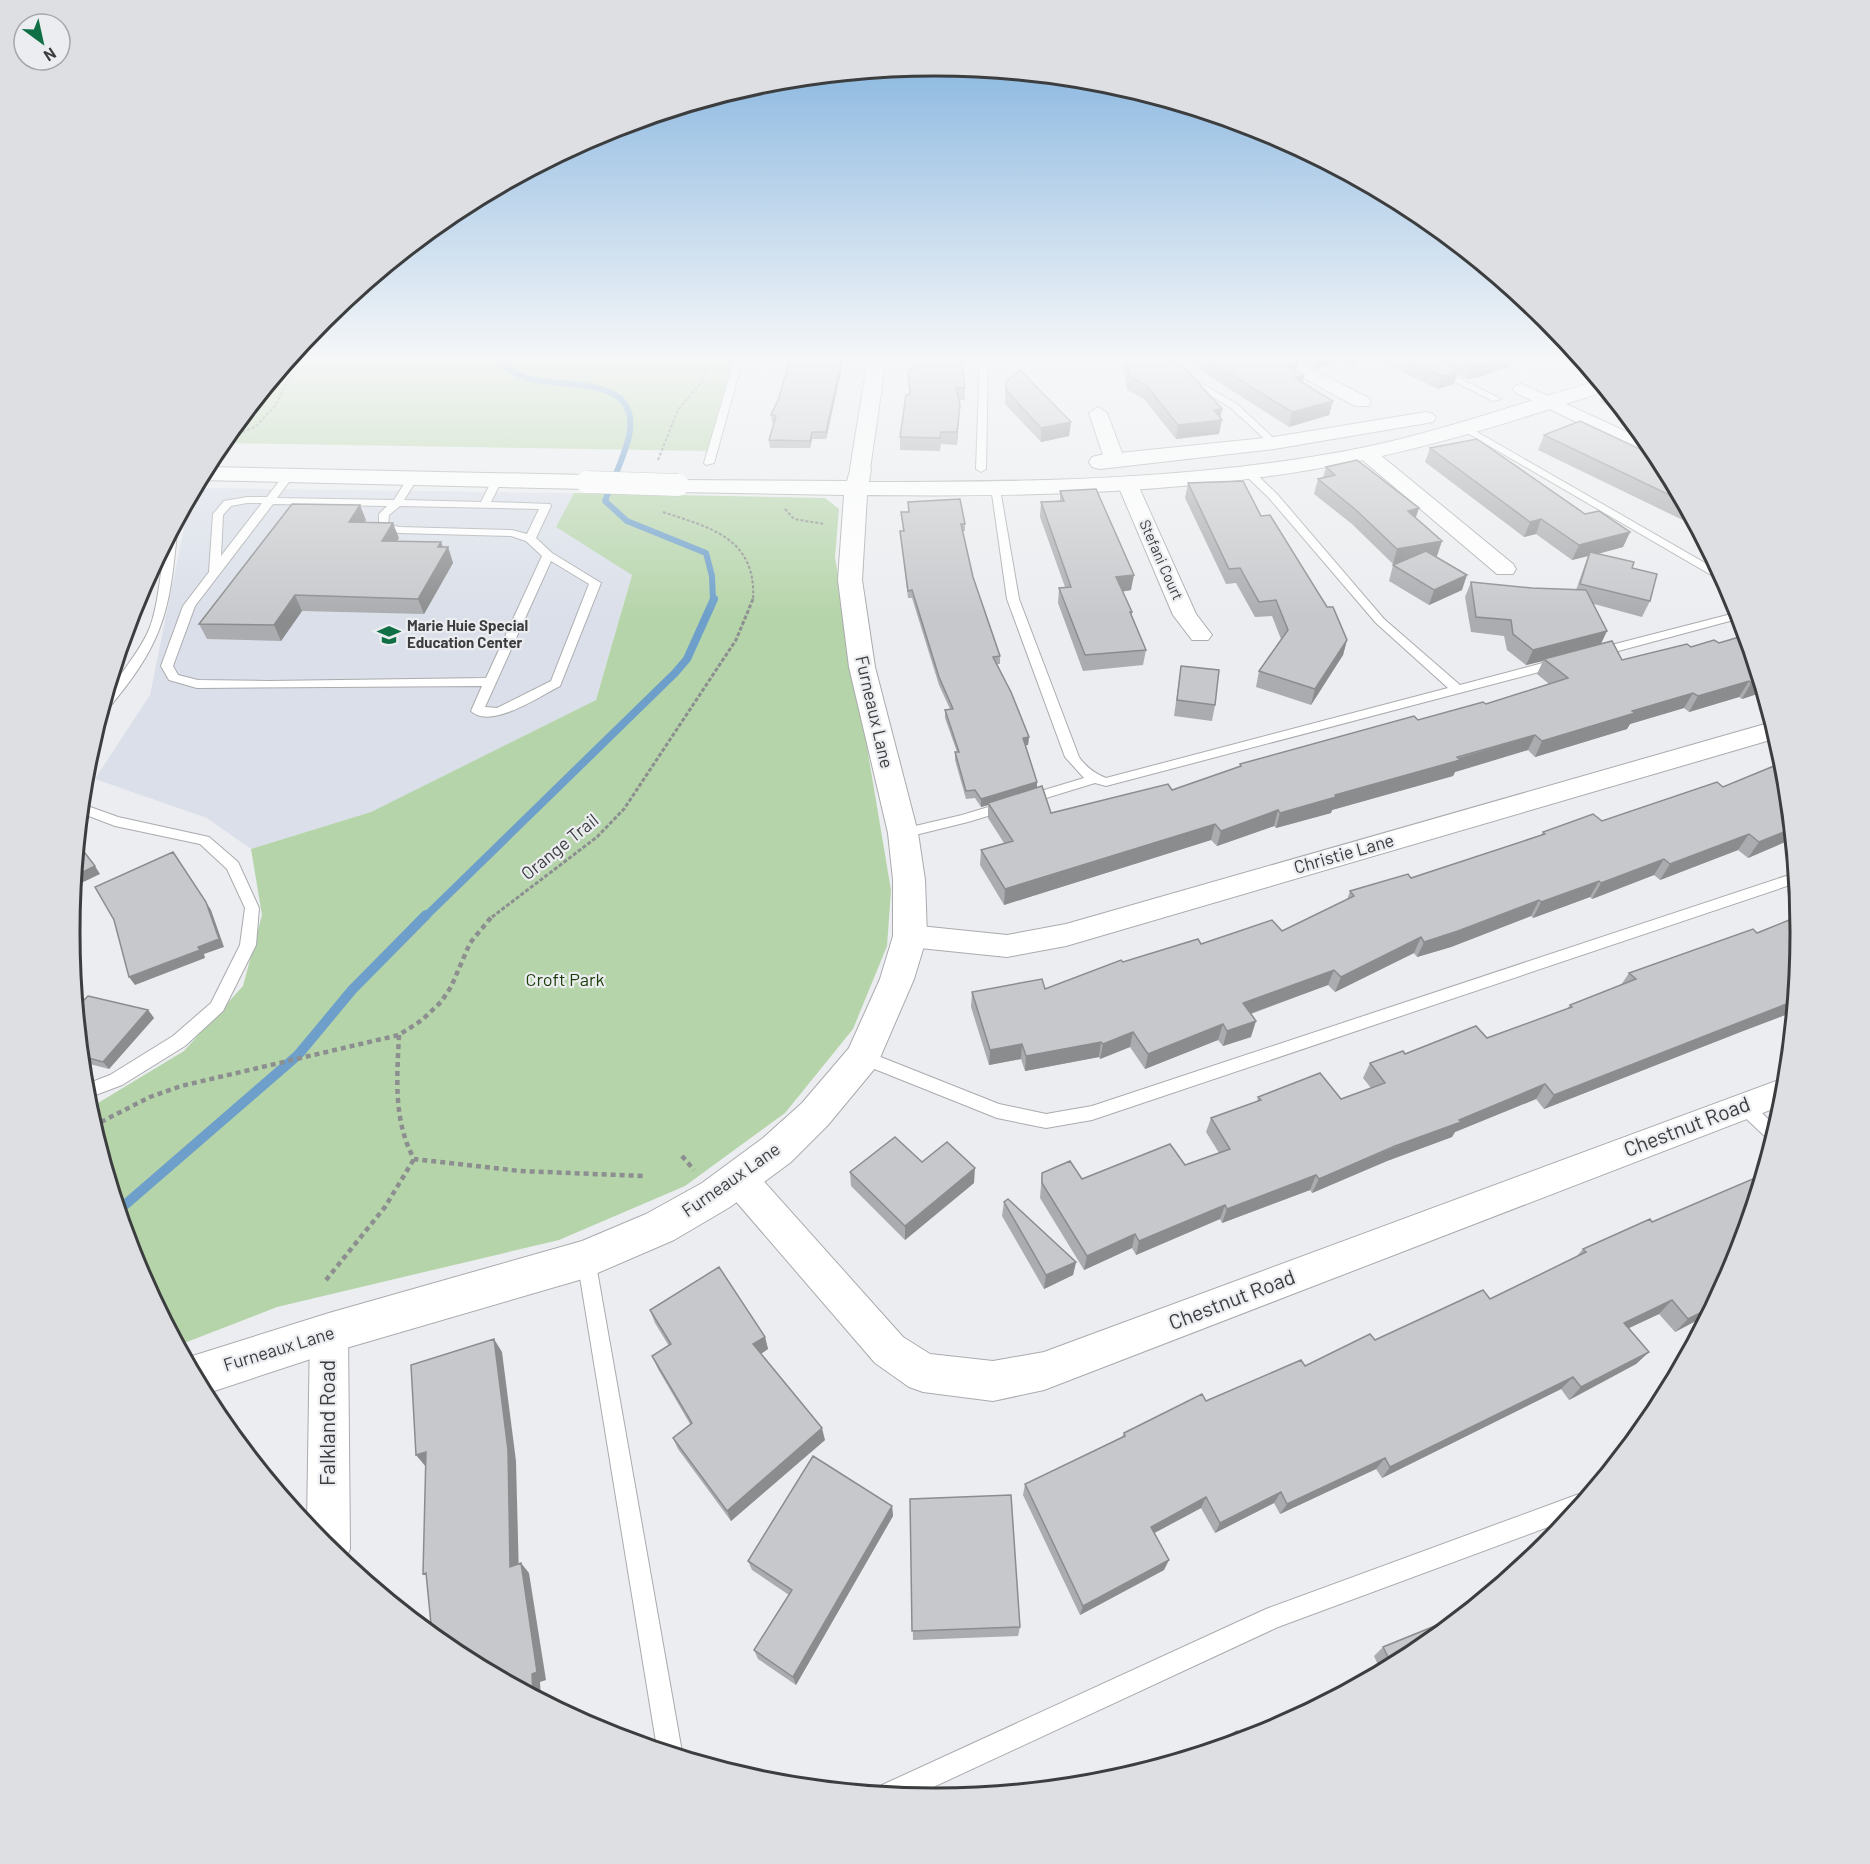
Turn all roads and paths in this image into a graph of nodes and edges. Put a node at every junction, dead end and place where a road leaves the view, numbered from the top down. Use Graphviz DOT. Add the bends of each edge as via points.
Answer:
graph roads {
  1 [pos="664,445"];
  2 [pos="714,445"];
  3 [pos="864,445"];
  4 [pos="982,445"];
  5 [pos="1109,445"];
  6 [pos="1256,445"];
  7 [pos="1327,445"];
  8 [pos="1398,445"];
  9 [pos="1495,445"];
  10 [pos="1366,453"];
  11 [pos="226,454"];
  12 [pos="244,454"];
  13 [pos="268,454"];
  14 [pos="397,457"];
  15 [pos="465,459"];
  16 [pos="1115,461"];
  17 [pos="685,462"];
  18 [pos="709,463"];
  19 [pos="732,464"];
  20 [pos="1080,464"];
  21 [pos="1057,465"];
  22 [pos="803,466"];
  23 [pos="654,468"];
  24 [pos="981,469"];
  25 [pos="1241,472"];
  26 [pos="213,474"];
  27 [pos="290,474"];
  28 [pos="413,478"];
  29 [pos="859,479"];
  30 [pos="497,480"];
  31 [pos="1127,483"];
  32 [pos="995,489"];
  33 [pos="269,500"];
  34 [pos="396,503"];
  35 [pos="785,504"];
  36 [pos="484,505"];
  37 [pos="659,510"];
  38 [pos="824,524"];
  39 [pos="530,538"];
  40 [pos="171,549"];
  41 [pos="548,555"];
  42 [pos="1505,569"];
  43 [pos="1709,569"];
  44 [pos="215,572"];
  45 [pos="1730,618"];
  46 [pos="1200,635"];
  47 [pos="490,682"];
  48 [pos="1458,690"];
  49 [pos="115,692"];
  50 [pos="1766,732"];
  51 [pos="1095,779"];
  52 [pos="88,811"];
  53 [pos="903,833"];
  54 [pos="1789,880"];
  55 [pos="910,936"];
  56 [pos="399,1035"];
  57 [pos="863,1057"];
  58 [pos="94,1088"];
  59 [pos="1775,1094"];
  60 [pos="1744,1106"];
  61 [pos="101,1122"];
  62 [pos="1767,1129"];
  63 [pos="682,1156"];
  64 [pos="414,1159"];
  65 [pos="694,1170"];
  66 [pos="644,1176"];
  67 [pos="739,1179"];
  68 [pos="586,1259"];
  69 [pos="326,1280"];
  70 [pos="329,1333"];
  71 [pos="203,1374"];
  72 [pos="1564,1511"];
  73 [pos="328,1535"];
  74 [pos="669,1745"];
  75 [pos="906,1787"];
  1 -- 23 [label="path"];
  2 -- 18 [label="lane"];
  3 -- 29 [label="street, Furneaux Lane"];
  4 -- 24 [label="lane"];
  5 -- 16 [label="street"];
  6 -- 16 [label="main road"];
  7 -- 25 [label="main road" via="1252,460"];
  8 -- 10 [label="main road"];
  9 -- 43 [label="lane"];
  10 -- 25 [label="main road"];
  10 -- 42 [label="street"];
  11 -- 12 [label="main road"];
  13 -- 14 [label="main road"];
  14 -- 15 [label="main road"];
  14 -- 27 [label="main road" via="316,465"];
  16 -- 20 [label="main road"];
  17 -- 18 [label="main road"];
  18 -- 19 [label="main road"];
  21 -- 24 [label="main road"];
  22 -- 29 [label="main road"];
  24 -- 29 [label="main road"];
  25 -- 31 [label="main road"];
  25 -- 48 [label="lane" via="1273,496 1380,621"];
  26 -- 27 [label="main road"];
  27 -- 28 [label="main road"];
  27 -- 33 [label="lane"];
  28 -- 30 [label="main road"];
  28 -- 34 [label="lane"];
  29 -- 30 [label="main road, bridge" via="678,485"];
  29 -- 32 [label="main road"];
  29 -- 53 [label="main road, Furneaux Lane" via="850,580 862,667"];
  30 -- 36 [label="lane"];
  31 -- 32 [label="main road"];
  31 -- 46 [label="street, Stefani Court" via="1185,615"];
  32 -- 51 [label="lane" via="1013,599 1072,757 1077,766"];
  33 -- 34 [label="lane"];
  33 -- 44 [label="lane"];
  33 -- 44 [label="lane" via="228,502 218,514"];
  34 -- 36 [label="lane"];
  34 -- 39 [label="lane" via="384,514 383,526 399,530 512,532"];
  35 -- 38 [label="path" via="785,510 794,519"];
  36 -- 39 [label="lane" via="546,506"];
  37 -- 56 [label="path, Orange Trail" via="699,523 731,540 753,585 749,613 613,822 479,930 464,952 452,986 439,1006"];
  39 -- 41 [label="lane"];
  40 -- 49 [label="lane" via="160,621 144,656"];
  41 -- 47 [label="lane"];
  41 -- 47 [label="lane" via="595,583 556,683 499,712 477,711"];
  44 -- 47 [label="lane" via="189,606 167,666 173,677 197,684 257,685"];
  45 -- 48 [label="lane"];
  48 -- 51 [label="lane" via="1106,782"];
  50 -- 55 [label="street, Christie Lane" via="1066,935 1007,946"];
  51 -- 53 [label="lane"];
  52 -- 58 [label="lane" via="115,821 204,840 233,866 252,908 248,945 217,1007 179,1041 116,1080"];
  53 -- 55 [label="main road, Furneaux Lane"];
  54 -- 57 [label="lane" via="1092,1113 1046,1121 997,1111"];
  55 -- 57 [label="main road, Furneaux Lane" via="897,979"];
  56 -- 61 [label="path, Orange Trail" via="150,1097"];
  56 -- 64 [label="path" via="398,1111 404,1143"];
  57 -- 67 [label="main road, Furneaux Lane" via="815,1114"];
  59 -- 60 [label="street, Chestnut Road"];
  60 -- 62 [label="lane"];
  60 -- 67 [label="street, Chestnut Road" via="1044,1371 993,1381 923,1373 889,1350"];
  63 -- 65 [label="path"];
  64 -- 66 [label="path" via="520,1171"];
  64 -- 69 [label="path" via="362,1239"];
  67 -- 68 [label="main road, Furneaux Lane" via="660,1227"];
  68 -- 70 [label="main road, Furneaux Lane"];
  68 -- 74 [label="lane"];
  70 -- 71 [label="main road, Furneaux Lane"];
  70 -- 73 [label="street, Falkland Road"];
  72 -- 75 [label="lane" via="1274,1617"];
}
